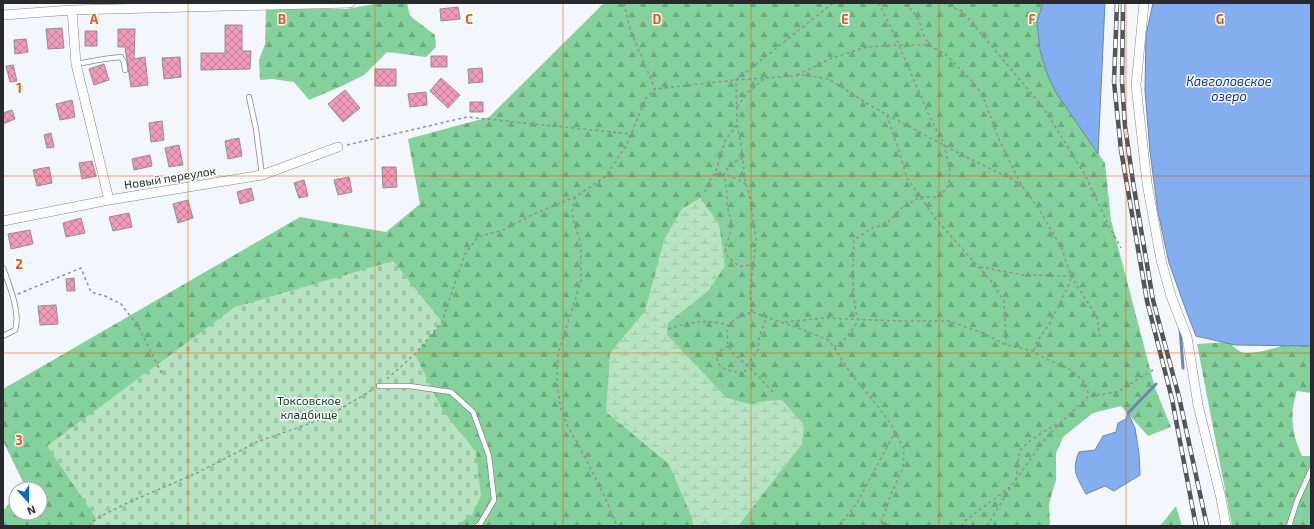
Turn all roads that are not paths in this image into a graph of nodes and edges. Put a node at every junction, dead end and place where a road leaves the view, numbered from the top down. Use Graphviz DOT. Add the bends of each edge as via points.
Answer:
graph roads {
  1 [pos="350,3"];
  2 [pos="1144,3"];
  3 [pos="72,10"];
  4 [pos="3,15"];
  5 [pos="76,64"];
  6 [pos="125,70"];
  7 [pos="249,97"];
  8 [pos="338,147"];
  9 [pos="262,175"];
  10 [pos="110,200"];
  11 [pos="3,221"];
  12 [pos="3,268"];
  13 [pos="3,336"];
  14 [pos="379,386"];
  15 [pos="1311,470"];
  16 [pos="477,526"];
  17 [pos="1226,526"];
  18 [pos="1289,526"];
  1 -- 3 [label="street"];
  2 -- 17 [label="street" via="1136,85 1147,183 1161,260 1171,296 1187,337 1198,405"];
  3 -- 4 [label="street"];
  3 -- 5 [label="street"];
  5 -- 6 [label="lane" via="121,57"];
  5 -- 10 [label="street"];
  7 -- 9 [label="lane"];
  8 -- 9 [label="street, Новый переулок"];
  9 -- 10 [label="street, Новый переулок"];
  10 -- 11 [label="street, Новый переулок"];
  12 -- 13 [label="lane" via="13,296 17,324 15,330"];
  14 -- 16 [label="lane" via="409,386 451,392 474,412 489,456 494,500"];
  15 -- 18 [label="lane"];
}
